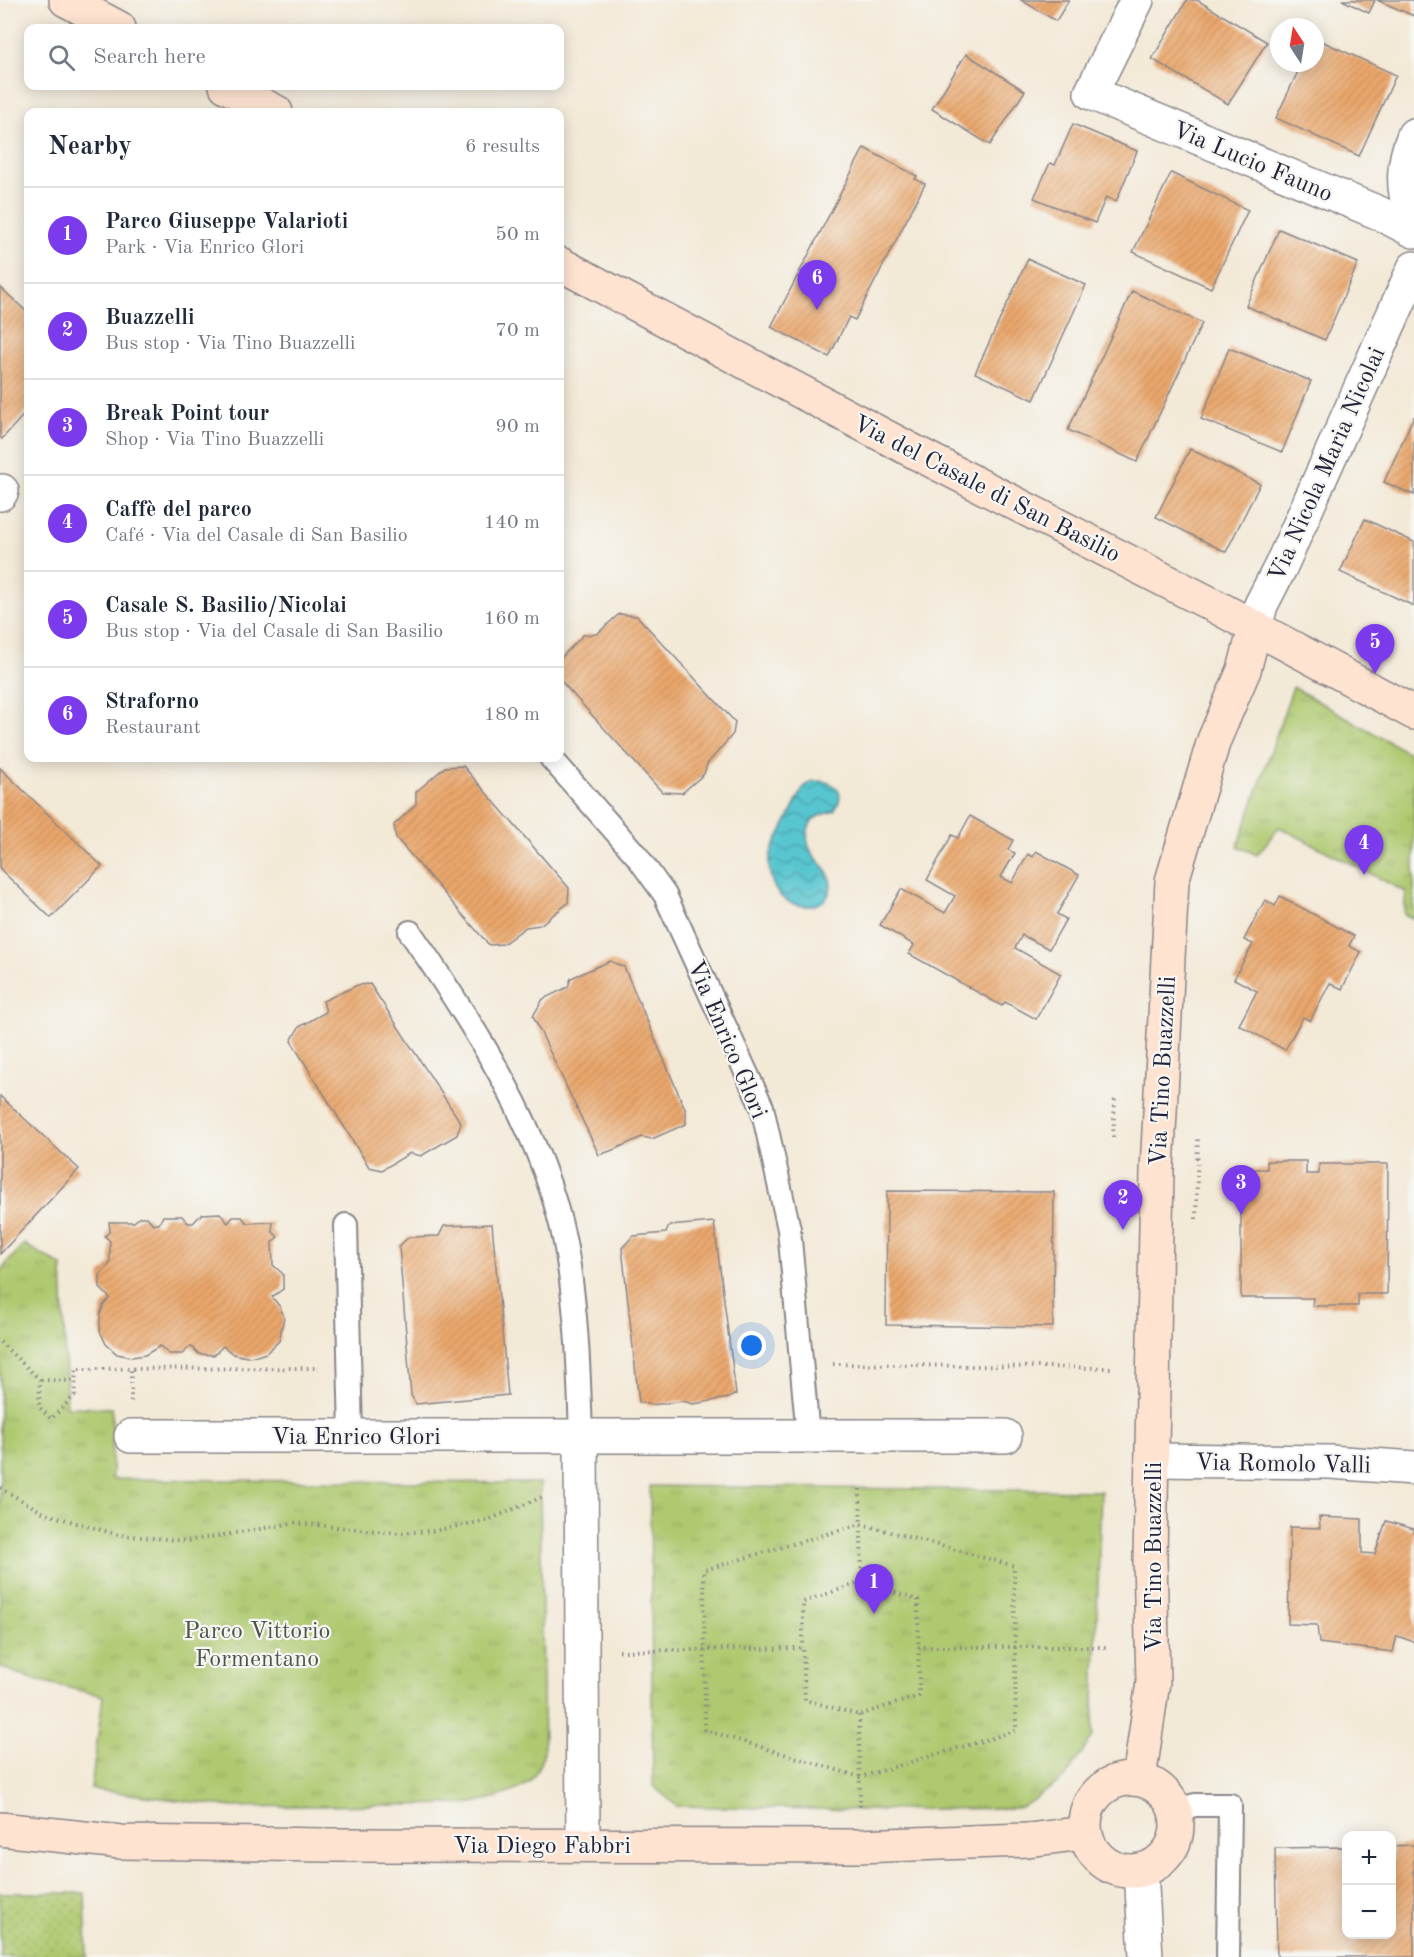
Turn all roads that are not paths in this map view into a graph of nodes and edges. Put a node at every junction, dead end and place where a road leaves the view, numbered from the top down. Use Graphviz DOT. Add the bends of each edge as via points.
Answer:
graph roads {
  1 [pos="66,0"];
  2 [pos="1137,0"];
  3 [pos="111,24"];
  4 [pos="234,90"];
  5 [pos="268,108"];
  6 [pos="1414,135"];
  7 [pos="1414,220"];
  8 [pos="1414,231"];
  9 [pos="564,266"];
  10 [pos="1414,268"];
  11 [pos="1255,628"];
  12 [pos="1414,712"];
  13 [pos="555,762"];
  14 [pos="410,932"];
  15 [pos="346,1225"];
  16 [pos="131,1436"];
  17 [pos="351,1436"];
  18 [pos="808,1436"];
  19 [pos="1005,1436"];
  20 [pos="581,1437"];
  21 [pos="1152,1461"];
  22 [pos="1414,1468"];
  23 [pos="1139,1779"];
  24 [pos="1174,1811"];
  25 [pos="0,1829"];
  26 [pos="1084,1833"];
  27 [pos="583,1845"];
  28 [pos="1141,1870"];
  29 [pos="1146,1957"];
  30 [pos="1228,1957"];
  1 -- 3 [label="street"];
  2 -- 8 [label="street, Via Lucio Fauno" via="1091,93"];
  4 -- 5 [label="street"];
  6 -- 7 [label="street" via="1408,150 1404,186"];
  9 -- 11 [label="street, Via del Casale di San Basilio"];
  10 -- 11 [label="street, Via Nicola Maria Nicolai"];
  11 -- 12 [label="street, Via del Casale di San Basilio"];
  11 -- 21 [label="street, Via Tino Buazzelli" via="1244,670 1214,740 1172,881 1157,1170"];
  13 -- 18 [label="lane, Via Enrico Glori" via="637,856 665,895 762,1107 789,1229"];
  14 -- 20 [label="lane" via="492,1061 547,1179 568,1263"];
  15 -- 17 [label="lane"];
  16 -- 17 [label="street, Via Enrico Glori"];
  17 -- 20 [label="street, Via Enrico Glori"];
  18 -- 19 [label="street, Via Enrico Glori"];
  18 -- 20 [label="street, Via Enrico Glori"];
  20 -- 27 [label="street"];
  21 -- 22 [label="street, Via Romolo Valli" via="1330,1462"];
  21 -- 23 [label="street, Via Tino Buazzelli" via="1153,1682"];
  23 -- 24 [label="street" via="1159,1788"];
  23 -- 26 [label="street" via="1105,1786 1088,1807"];
  24 -- 28 [label="street" via="1177,1820 1171,1848 1150,1868"];
  24 -- 30 [label="lane" via="1195,1805 1230,1805"];
  25 -- 27 [label="street, Via Diego Fabbri" via="121,1842"];
  26 -- 27 [label="street, Via Diego Fabbri" via="1028,1840 858,1846"];
  26 -- 28 [label="street" via="1097,1857 1113,1868"];
  28 -- 29 [label="street"];
}
